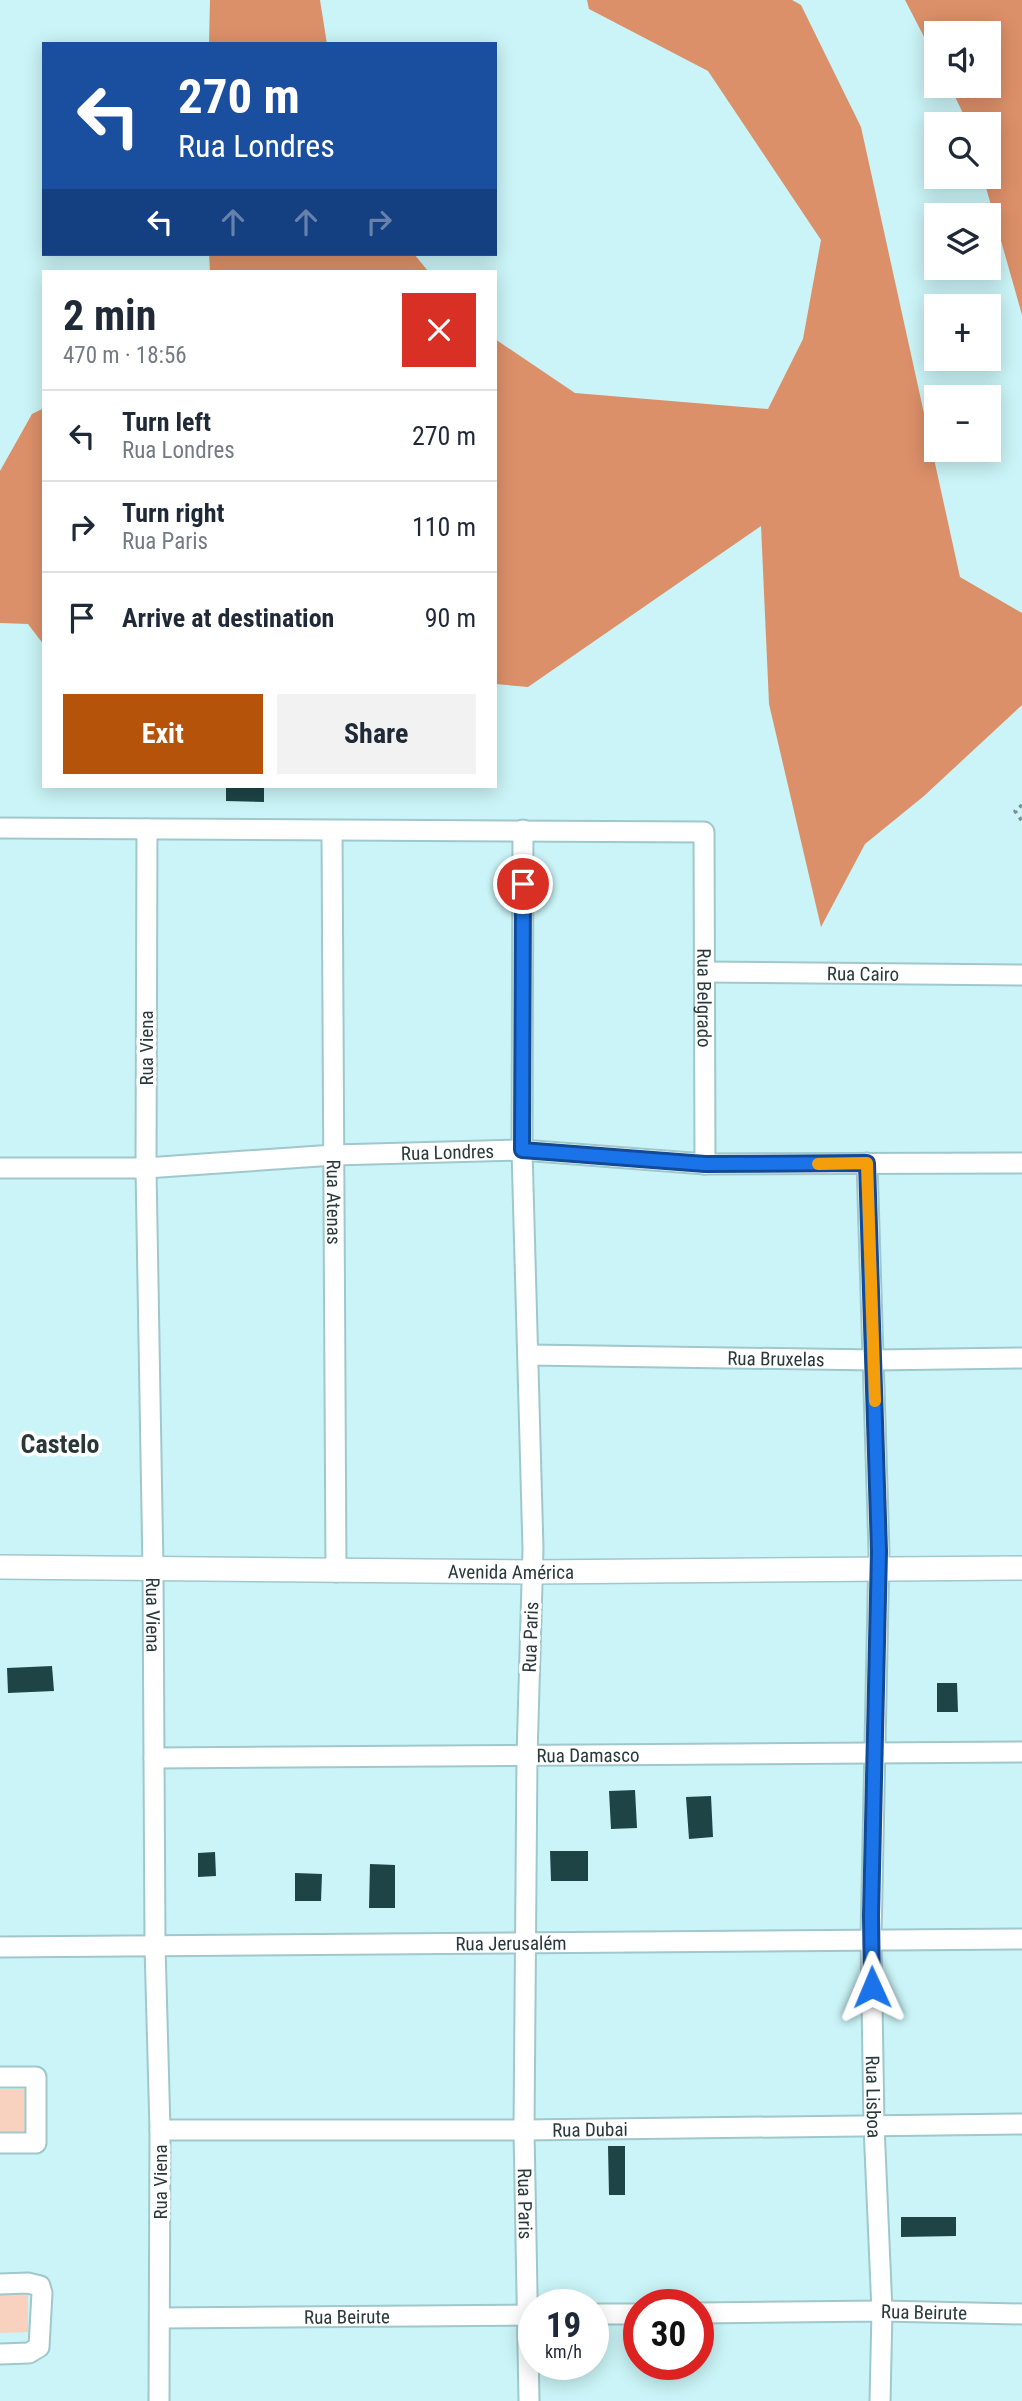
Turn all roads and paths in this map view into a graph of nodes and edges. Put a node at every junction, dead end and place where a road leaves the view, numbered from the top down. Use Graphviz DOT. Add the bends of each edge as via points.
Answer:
graph roads {
  1 [pos="1022,805"];
  2 [pos="1022,821"];
  3 [pos="0,828"];
  4 [pos="147,829"];
  5 [pos="523,830"];
  6 [pos="332,831"];
  7 [pos="704,972"];
  8 [pos="1022,975"];
  9 [pos="522,1150"];
  10 [pos="334,1155"];
  11 [pos="867,1163"];
  12 [pos="1022,1163"];
  13 [pos="705,1164"];
  14 [pos="0,1168"];
  15 [pos="146,1168"];
  16 [pos="529,1355"];
  17 [pos="1022,1359"];
  18 [pos="874,1360"];
  19 [pos="0,1567"];
  20 [pos="1022,1568"];
  21 [pos="153,1570"];
  22 [pos="877,1570"];
  23 [pos="336,1572"];
  24 [pos="532,1573"];
  25 [pos="874,1752"];
  26 [pos="1022,1752"];
  27 [pos="527,1756"];
  28 [pos="154,1758"];
  29 [pos="871,1939"];
  30 [pos="1022,1939"];
  31 [pos="526,1941"];
  32 [pos="155,1946"];
  33 [pos="0,1947"];
  34 [pos="0,2077"];
  35 [pos="1022,2124"];
  36 [pos="874,2126"];
  37 [pos="160,2130"];
  38 [pos="524,2130"];
  39 [pos="0,2143"];
  40 [pos="0,2284"];
  41 [pos="529,2289"];
  42 [pos="882,2311"];
  43 [pos="714,2313"];
  44 [pos="1022,2314"];
  45 [pos="518,2315"];
  46 [pos="160,2318"];
  47 [pos="0,2354"];
  48 [pos="529,2380"];
  49 [pos="159,2401"];
  50 [pos="529,2401"];
  51 [pos="880,2401"];
  1 -- 2 [label="path" via="1015,811"];
  3 -- 4 [label="street"];
  4 -- 6 [label="street"];
  4 -- 15 [label="street, Rua Viena"];
  5 -- 6 [label="street"];
  5 -- 7 [label="street, Rua Belgrado" via="704,832"];
  5 -- 9 [label="street, Rua Paris"];
  6 -- 10 [label="street, Rua Atenas"];
  7 -- 8 [label="street, Rua Cairo"];
  7 -- 13 [label="street, Rua Belgrado"];
  9 -- 10 [label="street, Rua Londres"];
  9 -- 13 [label="street, Rua Londres"];
  9 -- 16 [label="street, Rua Paris"];
  10 -- 15 [label="street, Rua Londres"];
  10 -- 23 [label="street, Rua Atenas"];
  11 -- 12 [label="street, Rua Londres"];
  11 -- 13 [label="street, Rua Londres"];
  11 -- 18 [label="street, Rua Lisboa"];
  14 -- 15 [label="street, Rua Londres"];
  15 -- 21 [label="street, Rua Viena"];
  16 -- 18 [label="street, Rua Bruxelas"];
  16 -- 24 [label="street, Rua Paris"];
  17 -- 18 [label="street, Rua Bruxelas"];
  18 -- 22 [label="street, Rua Lisboa"];
  19 -- 21 [label="street, Avenida América"];
  20 -- 22 [label="street, Avenida América"];
  21 -- 23 [label="street, Avenida América"];
  21 -- 28 [label="street, Rua Viena"];
  22 -- 24 [label="street, Avenida América"];
  22 -- 25 [label="street, Rua Lisboa"];
  23 -- 24 [label="street, Avenida América"];
  24 -- 27 [label="street, Rua Paris"];
  25 -- 26 [label="street, Rua Damasco"];
  25 -- 27 [label="street, Rua Damasco"];
  25 -- 29 [label="street, Rua Lisboa"];
  27 -- 28 [label="street, Rua Damasco"];
  27 -- 31 [label="street, Rua Paris"];
  28 -- 32 [label="street, Rua Viena"];
  29 -- 30 [label="street, Rua Jerusalém"];
  29 -- 31 [label="street, Rua Jerusalém"];
  29 -- 36 [label="street, Rua Lisboa"];
  31 -- 32 [label="street, Rua Jerusalém"];
  31 -- 38 [label="street, Rua Paris"];
  32 -- 33 [label="street, Rua Jerusalém"];
  32 -- 37 [label="street, Rua Viena"];
  34 -- 39 [label="street" via="36,2077 36,2143"];
  35 -- 36 [label="street, Rua Dubai"];
  36 -- 38 [label="street, Rua Dubai"];
  36 -- 42 [label="street, Rua Lisboa"];
  37 -- 38 [label="street, Rua Dubai"];
  37 -- 46 [label="street, Rua Viena"];
  38 -- 41 [label="street, Rua Paris"];
  40 -- 47 [label="street" via="35,2283 42,2293 39,2347 29,2353"];
  42 -- 43 [label="street, Rua Beirute"];
  42 -- 44 [label="street, Rua Beirute"];
  42 -- 51 [label="street, Rua Lisboa"];
  45 -- 46 [label="street, Rua Beirute"];
  46 -- 49 [label="street, Rua Viena"];
  48 -- 50 [label="street, Rua Paris"];
}
